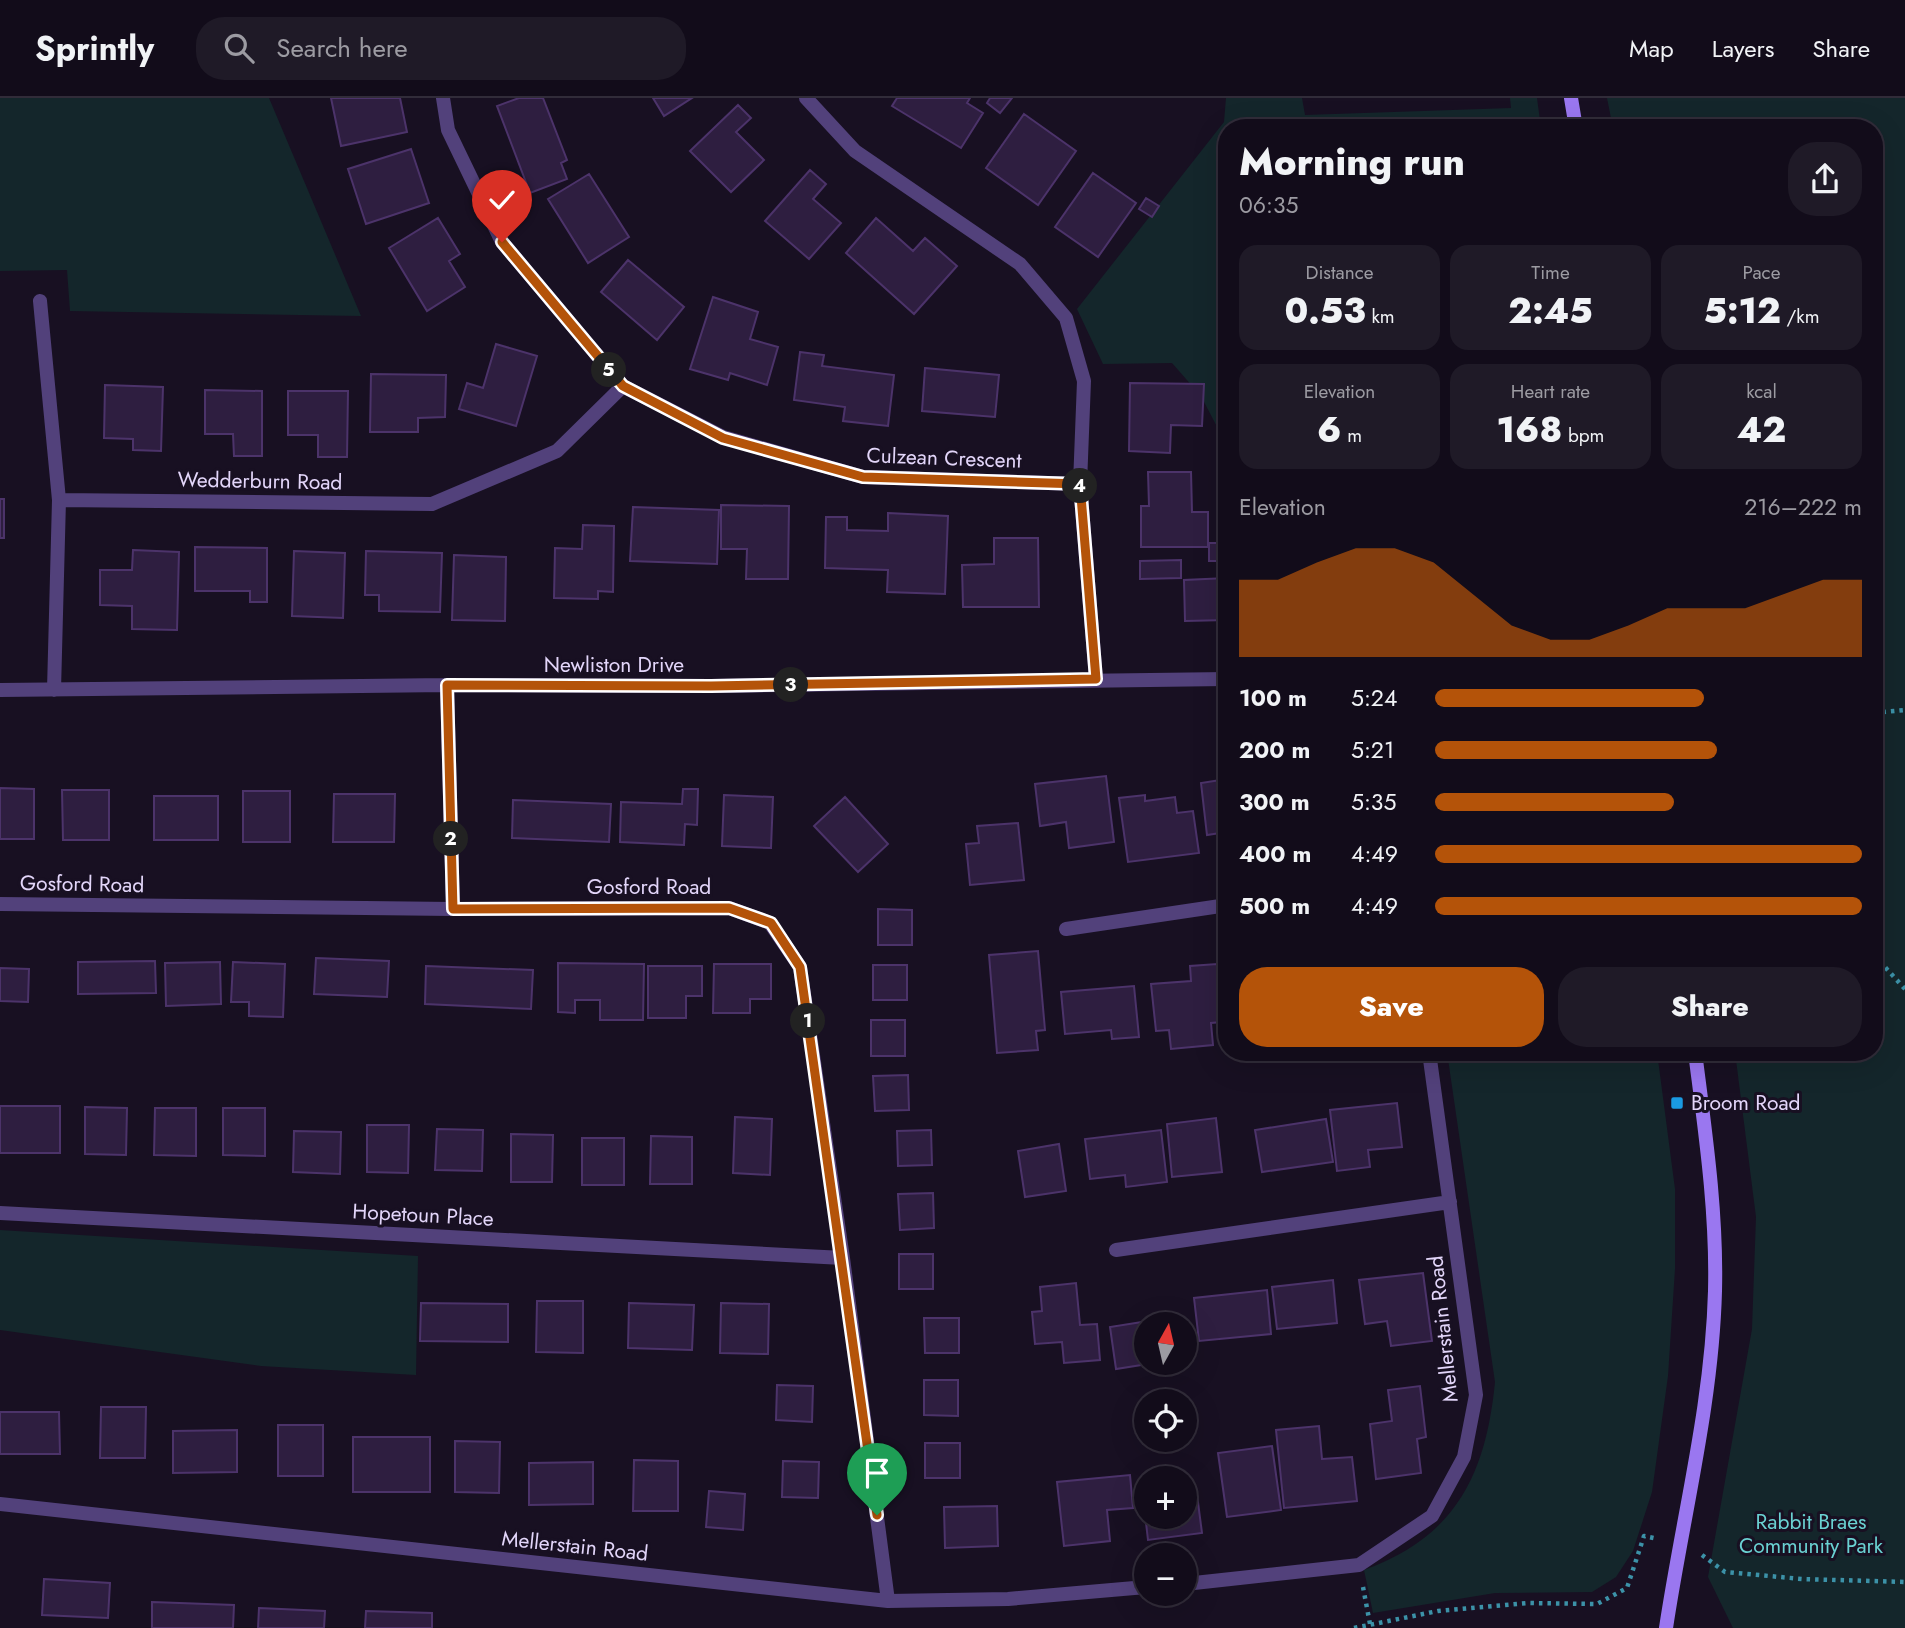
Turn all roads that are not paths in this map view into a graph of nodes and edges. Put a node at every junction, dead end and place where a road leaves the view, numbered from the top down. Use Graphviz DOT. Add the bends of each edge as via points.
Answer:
graph roads {
  1 [pos="443,98"];
  2 [pos="806,98"];
  3 [pos="1571,98"];
  4 [pos="1574,119"];
  5 [pos="40,301"];
  6 [pos="623,386"];
  7 [pos="1080,484"];
  8 [pos="59,500"];
  9 [pos="1096,679"];
  10 [pos="1218,679"];
  11 [pos="447,685"];
  12 [pos="0,690"];
  13 [pos="54,690"];
  14 [pos="0,904"];
  15 [pos="1218,906"];
  16 [pos="453,909"];
  17 [pos="1066,929"];
  18 [pos="1430,1061"];
  19 [pos="1696,1061"];
  20 [pos="1450,1202"];
  21 [pos="0,1213"];
  22 [pos="1116,1250"];
  23 [pos="843,1258"];
  24 [pos="0,1504"];
  25 [pos="1197,1583"];
  26 [pos="1134,1588"];
  27 [pos="888,1601"];
  28 [pos="1666,1628"];
  1 -- 6 [label="street, Culzean Crescent" via="447,130 502,242"];
  2 -- 7 [label="street" via="855,151 1020,264 1066,318 1084,381"];
  3 -- 4 [label="street"];
  5 -- 8 [label="street"];
  6 -- 7 [label="street, Culzean Crescent" via="723,438 863,477"];
  6 -- 8 [label="street, Wedderburn Road" via="557,451 432,504"];
  7 -- 9 [label="street"];
  8 -- 13 [label="street"];
  9 -- 10 [label="street, Newliston Drive"];
  9 -- 11 [label="street, Newliston Drive"];
  11 -- 13 [label="street, Newliston Drive"];
  11 -- 16 [label="street"];
  12 -- 13 [label="street, Newliston Drive"];
  14 -- 16 [label="street, Gosford Road"];
  15 -- 17 [label="street"];
  16 -- 23 [label="street, Gosford Road" via="729,908 771,923 800,967"];
  18 -- 20 [label="street, Mellerstain Road"];
  19 -- 28 [label="street" via="1709,1165 1715,1291 1704,1416"];
  20 -- 22 [label="street"];
  20 -- 25 [label="street, Mellerstain Road" via="1476,1395 1464,1457 1432,1516 1359,1565"];
  21 -- 23 [label="street, Hopetoun Place"];
  23 -- 27 [label="street, Gosford Road"];
  24 -- 27 [label="street, Mellerstain Road"];
  26 -- 27 [label="street, Mellerstain Road" via="1008,1599"];
}
